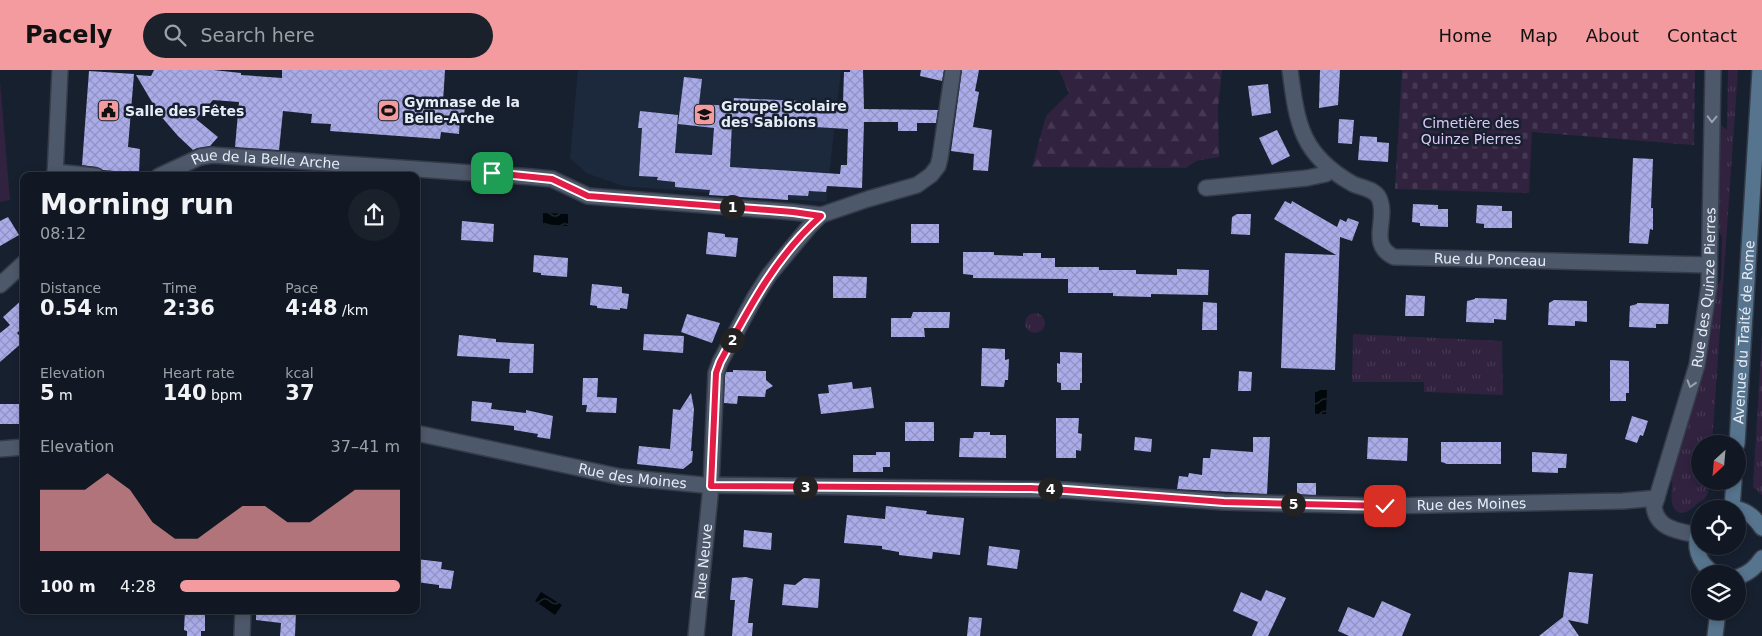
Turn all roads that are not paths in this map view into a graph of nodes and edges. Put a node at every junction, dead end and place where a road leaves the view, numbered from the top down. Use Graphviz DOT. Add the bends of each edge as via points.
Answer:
graph roads {
  1 [pos="60,70"];
  2 [pos="953,70"];
  3 [pos="1290,70"];
  4 [pos="1713,70"];
  5 [pos="1760,70"];
  6 [pos="1331,169"];
  7 [pos="55,172"];
  8 [pos="168,172"];
  9 [pos="1206,188"];
  10 [pos="821,216"];
  11 [pos="1709,265"];
  12 [pos="20,267"];
  13 [pos="0,285"];
  14 [pos="420,435"];
  15 [pos="1738,435"];
  16 [pos="20,447"];
  17 [pos="0,449"];
  18 [pos="711,486"];
  19 [pos="1658,494"];
  20 [pos="1746,512"];
  21 [pos="1762,528"];
  22 [pos="1691,531"];
  23 [pos="1762,558"];
  24 [pos="1746,574"];
  25 [pos="243,614"];
  26 [pos="1717,620"];
  27 [pos="242,636"];
  28 [pos="696,636"];
  29 [pos="1715,636"];
  1 -- 7 [label="street"];
  2 -- 10 [label="street" via="940,158 931,175 917,185"];
  3 -- 6 [label="street, Rue du Ponceau" via="1295,113 1301,132"];
  4 -- 11 [label="street, Rue des Quinze Pierres, one-way"];
  5 -- 15 [label="main road, Avenue du Traité de Rome"];
  6 -- 9 [label="street" via="1326,174 1307,178"];
  6 -- 11 [label="street, Rue du Ponceau" via="1379,197 1380,244 1387,254 1394,256"];
  8 -- 10 [label="street, Rue de la Belle Arche" via="212,155 532,176 552,179 588,196"];
  10 -- 18 [label="street, Rue Neuve" via="769,275 720,362 716,373"];
  11 -- 19 [label="street, Rue des Quinze Pierres, one-way" via="1710,286 1697,365"];
  12 -- 13 [label="street"];
  14 -- 18 [label="street, Rue des Moines" via="621,477"];
  16 -- 17 [label="street"];
  18 -- 19 [label="street, Rue des Moines" via="1031,488 1224,502 1385,506 1623,501"];
  18 -- 28 [label="street, Rue Neuve"];
  19 -- 22 [label="street" via="1654,507 1661,522 1677,532"];
  20 -- 21 [label="main road"];
  23 -- 24 [label="main road"];
  25 -- 27 [label="street"];
  26 -- 29 [label="main road"];
}
